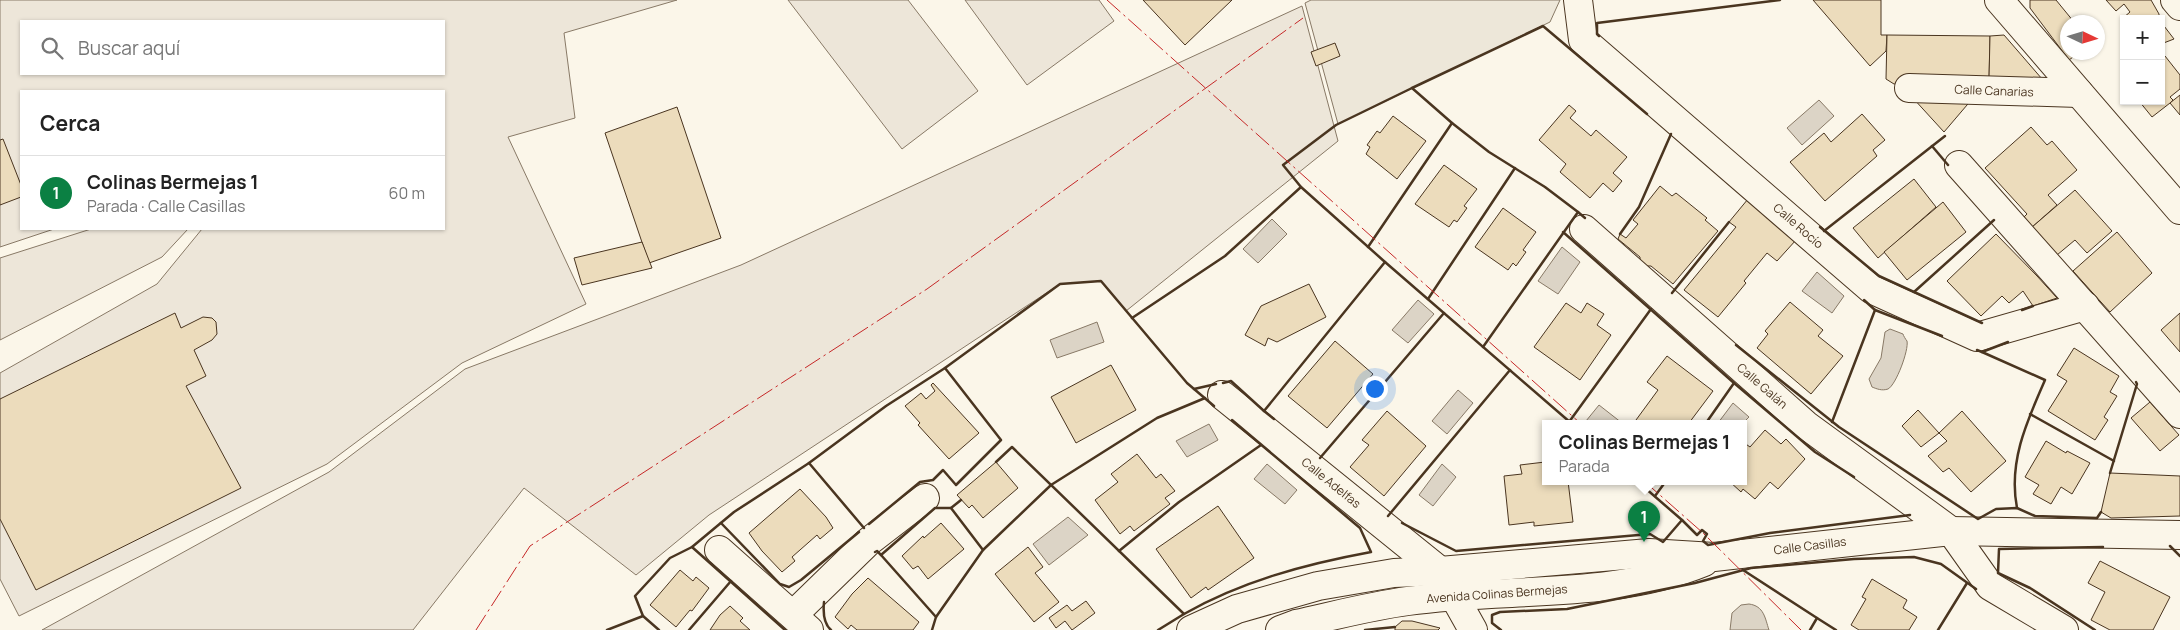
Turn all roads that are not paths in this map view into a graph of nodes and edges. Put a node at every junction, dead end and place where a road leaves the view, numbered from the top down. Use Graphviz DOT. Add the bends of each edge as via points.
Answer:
graph roads {
  1 [pos="1578,0"];
  2 [pos="1999,0"];
  3 [pos="2175,0"];
  4 [pos="2180,6"];
  5 [pos="1910,88"];
  6 [pos="2079,93"];
  7 [pos="1959,164"];
  8 [pos="2180,210"];
  9 [pos="1584,229"];
  10 [pos="2084,306"];
  11 [pos="1222,395"];
  12 [pos="2180,414"];
  13 [pos="925,498"];
  14 [pos="1950,531"];
  15 [pos="2180,535"];
  16 [pos="720,550"];
  17 [pos="1714,557"];
  18 [pos="1440,571"];
  19 [pos="1456,597"];
  20 [pos="801,623"];
  21 [pos="1191,630"];
  22 [pos="1280,630"];
  23 [pos="1473,630"];
  24 [pos="2064,630"];
  1 -- 10 [label="street, Calle Rocío" via="1583,40 1871,289 1978,337"];
  2 -- 6 [label="street"];
  3 -- 4 [label="street"];
  5 -- 6 [label="street, Calle Canarias"];
  6 -- 8 [label="street"];
  7 -- 10 [label="street"];
  9 -- 14 [label="street, Calle Galán" via="1806,425"];
  10 -- 12 [label="street"];
  11 -- 18 [label="street, Calle Adelfas"];
  13 -- 20 [label="street" via="868,542"];
  14 -- 15 [label="street, Calle Casillas"];
  14 -- 17 [label="street, Calle Casillas"];
  14 -- 24 [label="street, Calle Galán" via="1990,586"];
  16 -- 20 [label="street"];
  17 -- 18 [label="street, Calle Casillas" via="1649,553"];
  17 -- 19 [label="street, Avenida Colinas Bermejas" via="1678,572 1605,586"];
  18 -- 19 [label="street, Calle Adelfas"];
  18 -- 21 [label="street" via="1394,573 1318,586 1237,609"];
  19 -- 22 [label="street, Avenida Colinas Bermejas" via="1408,601"];
  19 -- 23 [label="street, Calle Adelfas"];
}
